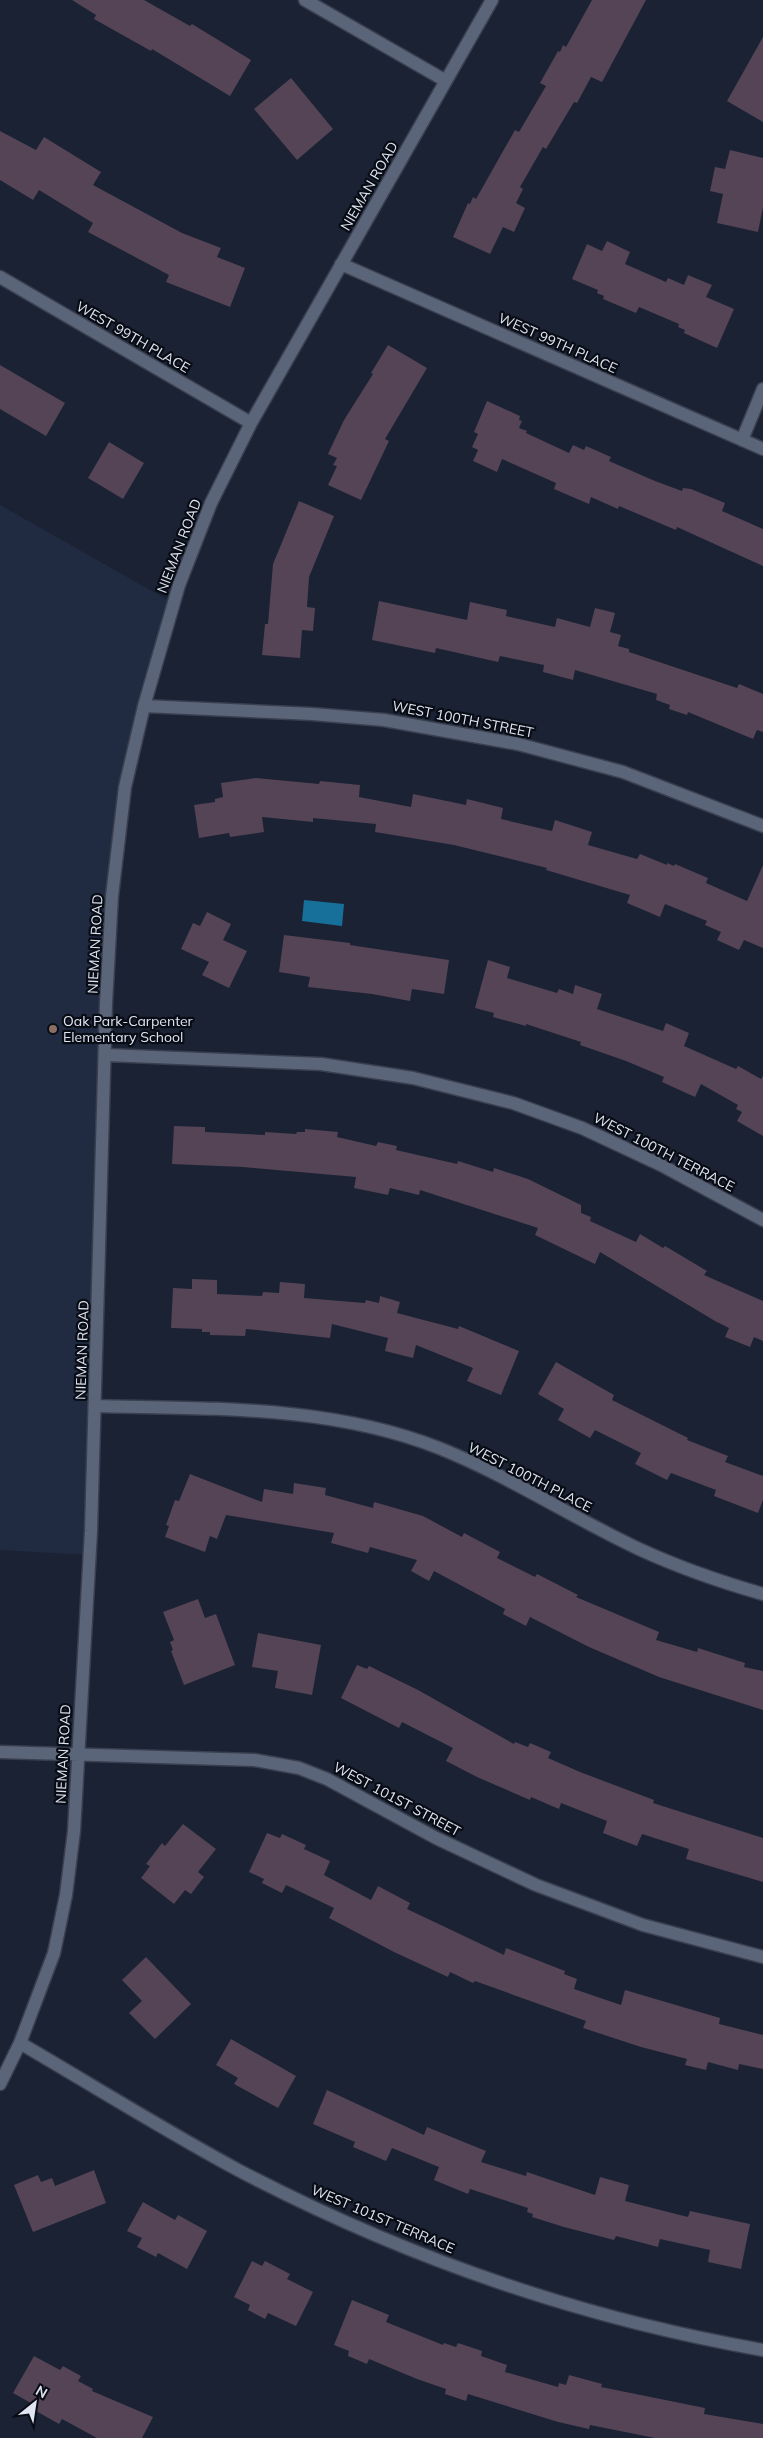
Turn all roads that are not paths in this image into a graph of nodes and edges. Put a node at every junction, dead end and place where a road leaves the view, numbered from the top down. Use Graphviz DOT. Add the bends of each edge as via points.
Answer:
graph roads {
  1 [pos="305,0"];
  2 [pos="492,0"];
  3 [pos="446,81"];
  4 [pos="341,264"];
  5 [pos="0,277"];
  6 [pos="763,389"];
  7 [pos="251,423"];
  8 [pos="742,440"];
  9 [pos="763,449"];
  10 [pos="144,706"];
  11 [pos="763,826"];
  12 [pos="106,1055"];
  13 [pos="763,1220"];
  14 [pos="95,1406"];
  15 [pos="763,1594"];
  16 [pos="0,1752"];
  17 [pos="78,1754"];
  18 [pos="763,1958"];
  19 [pos="20,2044"];
  20 [pos="0,2084"];
  21 [pos="763,2350"];
  1 -- 3 [label="street"];
  2 -- 3 [label="street, NIEMAN ROAD"];
  3 -- 4 [label="street, NIEMAN ROAD"];
  4 -- 7 [label="street, NIEMAN ROAD"];
  4 -- 8 [label="street, WEST 99TH PLACE"];
  5 -- 7 [label="street, WEST 99TH PLACE"];
  6 -- 8 [label="street"];
  7 -- 10 [label="street, NIEMAN ROAD" via="211,503 179,585"];
  8 -- 9 [label="street, WEST 99TH PLACE"];
  10 -- 11 [label="street, WEST 100TH STREET" via="384,720 518,744 623,772"];
  10 -- 12 [label="street, NIEMAN ROAD" via="125,787 112,896"];
  12 -- 13 [label="street, WEST 100TH TERRACE" via="321,1064 412,1078 513,1103 582,1128 661,1165"];
  12 -- 14 [label="street, NIEMAN ROAD"];
  14 -- 15 [label="street, WEST 100TH PLACE" via="233,1409 299,1414 364,1425 438,1448 499,1474 640,1550 724,1583"];
  14 -- 17 [label="street, NIEMAN ROAD"];
  16 -- 17 [label="street, WEST 101ST STREET"];
  17 -- 18 [label="street, WEST 101ST STREET" via="254,1760 299,1768 327,1779 436,1838 536,1885 643,1924"];
  17 -- 19 [label="street, NIEMAN ROAD" via="74,1831 66,1895 54,1954"];
  19 -- 20 [label="street, NIEMAN ROAD"];
  19 -- 21 [label="street, WEST 101ST TERRACE" via="238,2170 354,2226 490,2280 599,2314 705,2340"];
}
